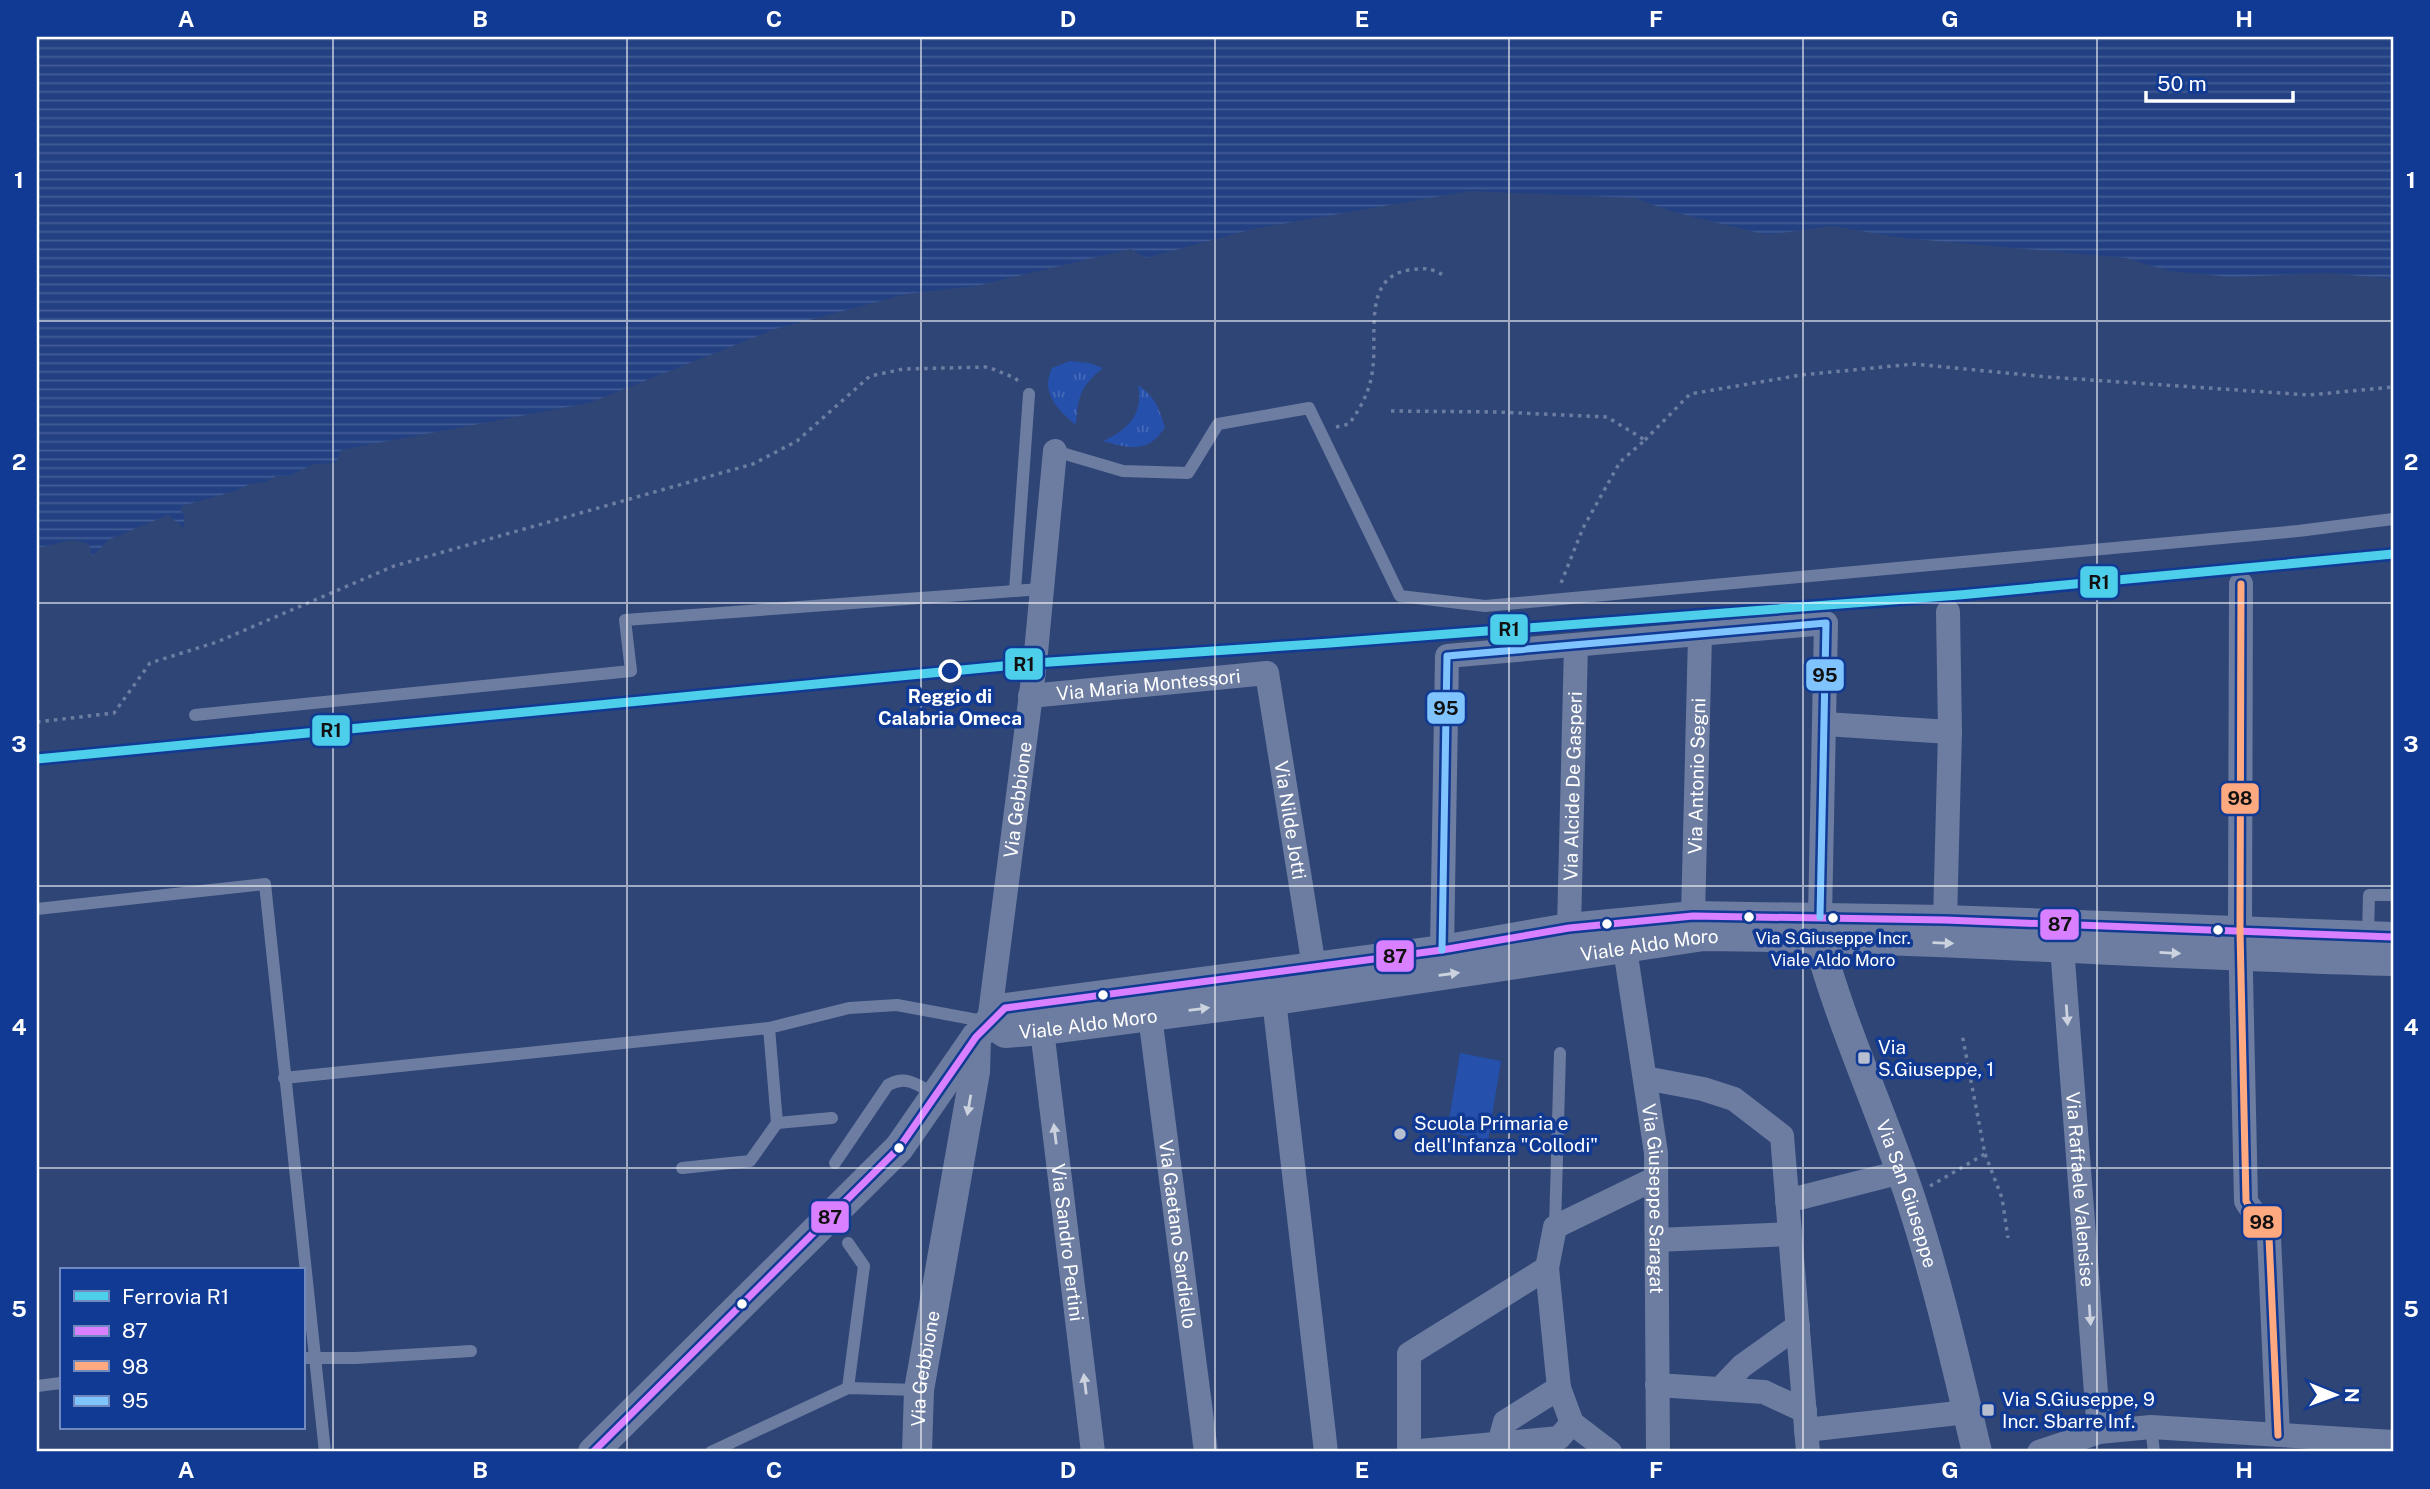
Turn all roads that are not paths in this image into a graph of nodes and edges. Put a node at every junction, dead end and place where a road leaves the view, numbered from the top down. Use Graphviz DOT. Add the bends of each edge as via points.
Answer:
graph roads {
  1 [pos="1030,394"];
  2 [pos="1055,451"];
  3 [pos="2393,519"];
  4 [pos="2241,584"];
  5 [pos="1041,589"];
  6 [pos="1015,591"];
  7 [pos="1948,612"];
  8 [pos="1700,635"];
  9 [pos="1576,645"];
  10 [pos="1267,673"];
  11 [pos="1030,696"];
  12 [pos="195,715"];
  13 [pos="1825,724"];
  14 [pos="1950,732"];
  15 [pos="2393,895"];
  16 [pos="37,909"];
  17 [pos="1693,916"];
  18 [pos="1945,920"];
  19 [pos="1569,928"];
  20 [pos="1819,928"];
  21 [pos="2381,936"];
  22 [pos="2240,944"];
  23 [pos="2062,947"];
  24 [pos="1625,949"];
  25 [pos="1442,950"];
  26 [pos="2393,961"];
  27 [pos="1314,967"];
  28 [pos="1274,1000"];
  29 [pos="1150,1016"];
  30 [pos="769,1028"];
  31 [pos="982,1030"];
  32 [pos="1042,1030"];
  33 [pos="1560,1053"];
  34 [pos="284,1078"];
  35 [pos="1645,1078"];
  36 [pos="937,1095"];
  37 [pos="832,1118"];
  38 [pos="777,1123"];
  39 [pos="835,1163"];
  40 [pos="682,1168"];
  41 [pos="1656,1178"];
  42 [pos="1905,1185"];
  43 [pos="1787,1201"];
  44 [pos="1555,1227"];
  45 [pos="1790,1234"];
  46 [pos="1657,1240"];
  47 [pos="848,1243"];
  48 [pos="301,1268"];
  49 [pos="1547,1268"];
  50 [pos="304,1302"];
  51 [pos="1798,1326"];
  52 [pos="471,1351"];
  53 [pos="309,1358"];
  54 [pos="60,1383"];
  55 [pos="1657,1385"];
  56 [pos="37,1386"];
  57 [pos="848,1388"];
  58 [pos="1559,1388"];
  59 [pos="919,1390"];
  60 [pos="1720,1390"];
  61 [pos="1967,1412"];
  62 [pos="1572,1423"];
  63 [pos="2151,1427"];
  64 [pos="1807,1431"];
  65 [pos="2099,1432"];
  66 [pos="2278,1435"];
  67 [pos="2393,1442"];
  68 [pos="1499,1444"];
  69 [pos="326,1452"];
  70 [pos="593,1452"];
  71 [pos="711,1452"];
  72 [pos="917,1452"];
  73 [pos="1093,1452"];
  74 [pos="1206,1452"];
  75 [pos="1326,1452"];
  76 [pos="1409,1452"];
  77 [pos="1610,1452"];
  78 [pos="1658,1452"];
  79 [pos="1977,1452"];
  80 [pos="2039,1452"];
  81 [pos="2154,1452"];
  1 -- 6 [label="lane"];
  2 -- 3 [label="lane" via="1123,471 1188,473 1218,424 1309,408 1400,596 1485,606"];
  2 -- 5 [label="street, Via Gebbione"];
  4 -- 22 [label="street"];
  5 -- 6 [label="lane"];
  5 -- 11 [label="street, Via Gebbione"];
  6 -- 12 [label="lane" via="625,620 631,671"];
  7 -- 14 [label="street"];
  8 -- 9 [label="street"];
  8 -- 13 [label="street" via="1826,623"];
  8 -- 17 [label="street, Via Antonio Segni"];
  9 -- 19 [label="street, Via Alcide De Gasperi"];
  9 -- 25 [label="street" via="1447,656"];
  10 -- 11 [label="street, Via Maria Montessori"];
  10 -- 27 [label="street, Via Nilde Jotti"];
  11 -- 31 [label="street, Via Gebbione"];
  13 -- 14 [label="street"];
  13 -- 20 [label="street"];
  14 -- 18 [label="street"];
  15 -- 21 [label="lane" via="2369,895"];
  16 -- 34 [label="lane" via="265,884"];
  17 -- 19 [label="street, Viale Aldo Moro"];
  17 -- 20 [label="street, Viale Aldo Moro"];
  18 -- 20 [label="street, Viale Aldo Moro"];
  18 -- 22 [label="street, Viale Aldo Moro"];
  19 -- 25 [label="street, Viale Aldo Moro"];
  20 -- 23 [label="street, Viale Aldo Moro, one-way"];
  20 -- 24 [label="street, Viale Aldo Moro" via="1703,936"];
  20 -- 42 [label="street, Via San Giuseppe" via="1831,988"];
  21 -- 22 [label="street, Viale Aldo Moro"];
  23 -- 22 [label="street, Viale Aldo Moro, one-way"];
  22 -- 26 [label="street, Viale Aldo Moro"];
  22 -- 66 [label="street" via="2246,1201 2266,1224 2269,1237"];
  23 -- 65 [label="street, Via Raffaele Valensise, one-way"];
  28 -- 24 [label="street, Viale Aldo Moro, one-way"];
  24 -- 35 [label="street, Via Giuseppe Saragat"];
  25 -- 27 [label="street, Viale Aldo Moro"];
  27 -- 31 [label="street, Viale Aldo Moro" via="1005,1008"];
  29 -- 28 [label="street, Viale Aldo Moro, one-way"];
  28 -- 75 [label="street"];
  29 -- 32 [label="street, Viale Aldo Moro"];
  29 -- 74 [label="street, Via Gaetano Sardiello"];
  30 -- 31 [label="lane" via="849,1008 897,1005"];
  30 -- 34 [label="lane"];
  30 -- 38 [label="lane"];
  31 -- 32 [label="street, Viale Aldo Moro"];
  31 -- 36 [label="street"];
  31 -- 59 [label="street, Via Gebbione, one-way"];
  73 -- 32 [label="street, Via Sandro Pertini, one-way"];
  33 -- 44 [label="lane"];
  34 -- 48 [label="lane"];
  35 -- 41 [label="street, Via Giuseppe Saragat"];
  35 -- 43 [label="street" via="1734,1099 1782,1136"];
  36 -- 39 [label="lane" via="905,1079 888,1085"];
  36 -- 70 [label="street" via="899,1148"];
  37 -- 38 [label="lane"];
  38 -- 40 [label="lane" via="750,1161"];
  41 -- 44 [label="street"];
  41 -- 46 [label="street, Via Giuseppe Saragat"];
  42 -- 43 [label="street"];
  42 -- 61 [label="street, Via San Giuseppe" via="1939,1292"];
  43 -- 45 [label="street"];
  44 -- 49 [label="street"];
  45 -- 46 [label="street"];
  45 -- 51 [label="street"];
  46 -- 55 [label="street, Via Giuseppe Saragat"];
  47 -- 57 [label="lane" via="864,1266"];
  49 -- 58 [label="street"];
  49 -- 76 [label="street" via="1409,1354"];
  50 -- 53 [label="lane"];
  51 -- 60 [label="street" via="1742,1366"];
  51 -- 64 [label="street"];
  52 -- 53 [label="lane"];
  53 -- 69 [label="lane"];
  54 -- 56 [label="lane"];
  55 -- 60 [label="street"];
  55 -- 78 [label="street, Via Giuseppe Saragat"];
  57 -- 59 [label="lane"];
  57 -- 71 [label="lane"];
  58 -- 62 [label="street"];
  58 -- 68 [label="street" via="1505,1422"];
  59 -- 72 [label="street, Via Gebbione"];
  60 -- 64 [label="street" via="1764,1392"];
  61 -- 64 [label="street"];
  61 -- 79 [label="street, Via San Giuseppe"];
  62 -- 68 [label="street" via="1559,1438"];
  62 -- 77 [label="street"];
  63 -- 65 [label="street"];
  63 -- 66 [label="street"];
  63 -- 81 [label="lane"];
  65 -- 80 [label="street"];
  66 -- 67 [label="street"];
  68 -- 76 [label="street"];
}
